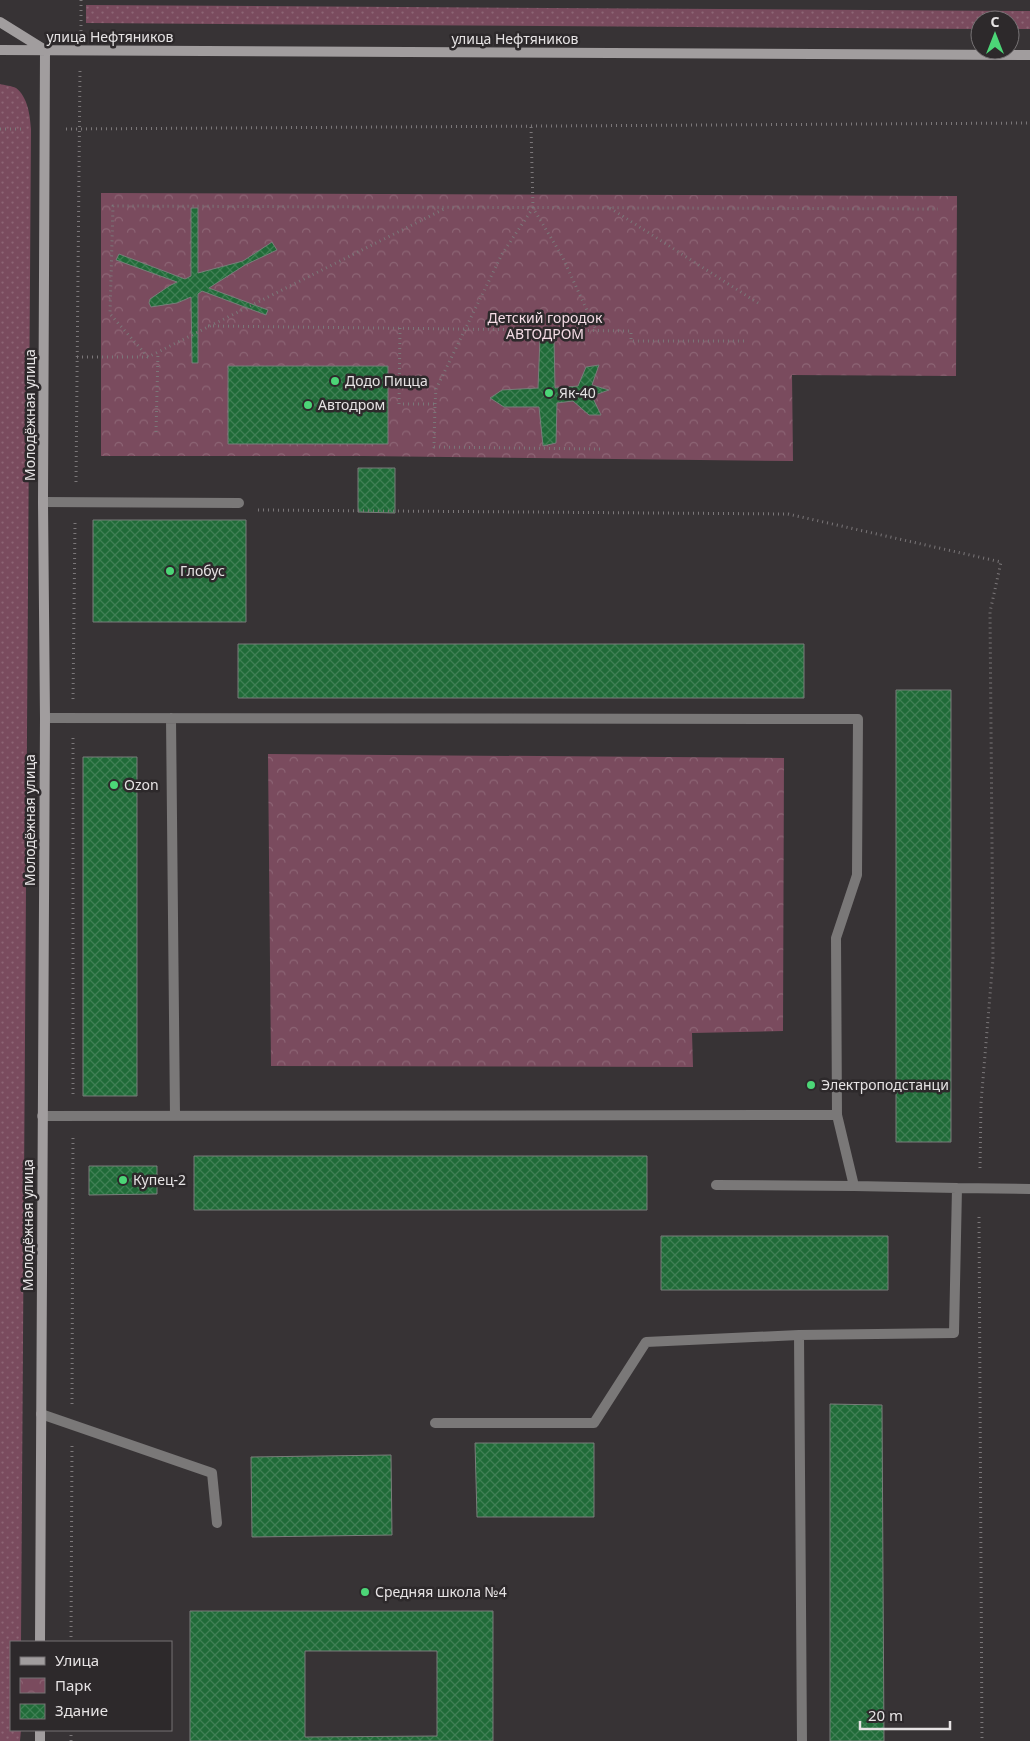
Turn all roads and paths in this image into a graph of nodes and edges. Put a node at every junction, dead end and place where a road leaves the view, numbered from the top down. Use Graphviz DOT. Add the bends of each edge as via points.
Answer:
graph roads {
  1 [pos="81,0"];
  2 [pos="0,22"];
  3 [pos="0,50"];
  4 [pos="45,50"];
  5 [pos="81,50"];
  6 [pos="1030,55"];
  7 [pos="1030,123"];
  8 [pos="532,127"];
  9 [pos="0,129"];
  10 [pos="80,129"];
  11 [pos="44,130"];
  12 [pos="446,208"];
  13 [pos="533,208"];
  14 [pos="610,208"];
  15 [pos="938,209"];
  16 [pos="758,303"];
  17 [pos="208,326"];
  18 [pos="400,328"];
  19 [pos="465,329"];
  20 [pos="596,330"];
  21 [pos="745,340"];
  22 [pos="158,352"];
  23 [pos="77,357"];
  24 [pos="148,357"];
  25 [pos="435,404"];
  26 [pos="156,432"];
  27 [pos="601,449"];
  28 [pos="76,490"];
  29 [pos="43,502"];
  30 [pos="239,503"];
  31 [pos="254,510"];
  32 [pos="75,519"];
  33 [pos="45,718"];
  34 [pos="73,718"];
  35 [pos="171,718"];
  36 [pos="837,1115"];
  37 [pos="42,1116"];
  38 [pos="73,1116"];
  39 [pos="175,1116"];
  40 [pos="716,1185"];
  41 [pos="854,1186"];
  42 [pos="957,1188"];
  43 [pos="980,1188"];
  44 [pos="1030,1188"];
  45 [pos="799,1335"];
  46 [pos="41,1414"];
  47 [pos="72,1414"];
  48 [pos="435,1423"];
  49 [pos="72,1444"];
  50 [pos="217,1522"];
  51 [pos="40,1641"];
  52 [pos="71,1641"];
  53 [pos="802,1741"];
  54 [pos="982,1741"];
  1 -- 5 [label="path"];
  2 -- 4 [label="main road"];
  3 -- 4 [label="main road, улица Нефтяников"];
  4 -- 5 [label="main road, улица Нефтяников"];
  4 -- 11 [label="main road, Молодёжная улица"];
  5 -- 6 [label="main road, улица Нефтяников"];
  5 -- 10 [label="path"];
  7 -- 8 [label="path"];
  8 -- 10 [label="path"];
  8 -- 13 [label="path"];
  9 -- 11 [label="path"];
  10 -- 11 [label="path"];
  10 -- 23 [label="path"];
  11 -- 29 [label="main road, Молодёжная улица"];
  12 -- 13 [label="path"];
  12 -- 17 [label="path"];
  12 -- 24 [label="path" via="113,206 110,314"];
  13 -- 14 [label="path"];
  13 -- 19 [label="path" via="502,254"];
  13 -- 20 [label="path" via="562,256"];
  14 -- 15 [label="path"];
  14 -- 16 [label="path"];
  17 -- 18 [label="path"];
  17 -- 22 [label="path"];
  18 -- 19 [label="path"];
  18 -- 25 [label="path" via="399,404"];
  19 -- 20 [label="path"];
  19 -- 25 [label="path" via="436,389"];
  20 -- 21 [label="path" via="631,331 631,340"];
  22 -- 24 [label="path"];
  22 -- 26 [label="path"];
  23 -- 24 [label="path"];
  23 -- 28 [label="path"];
  25 -- 27 [label="path" via="434,447"];
  29 -- 30 [label="lane"];
  29 -- 33 [label="main road, Молодёжная улица"];
  31 -- 43 [label="path" via="788,514 1001,562 990,612 993,959 981,1103"];
  32 -- 34 [label="path"];
  33 -- 34 [label="lane"];
  33 -- 37 [label="main road, Молодёжная улица"];
  34 -- 35 [label="lane"];
  34 -- 38 [label="path"];
  35 -- 36 [label="lane" via="858,719 857,875 836,938"];
  35 -- 39 [label="lane"];
  36 -- 39 [label="lane"];
  36 -- 41 [label="lane"];
  37 -- 38 [label="lane"];
  37 -- 46 [label="main road, Молодёжная улица"];
  38 -- 39 [label="lane"];
  38 -- 47 [label="path"];
  40 -- 41 [label="lane"];
  41 -- 42 [label="lane"];
  42 -- 43 [label="lane"];
  42 -- 45 [label="lane" via="954,1333"];
  43 -- 44 [label="lane"];
  43 -- 54 [label="path"];
  45 -- 48 [label="lane" via="646,1342 594,1423"];
  45 -- 53 [label="lane"];
  46 -- 50 [label="lane" via="212,1473"];
  46 -- 51 [label="main road, Молодёжная улица"];
  49 -- 52 [label="path"];
}
